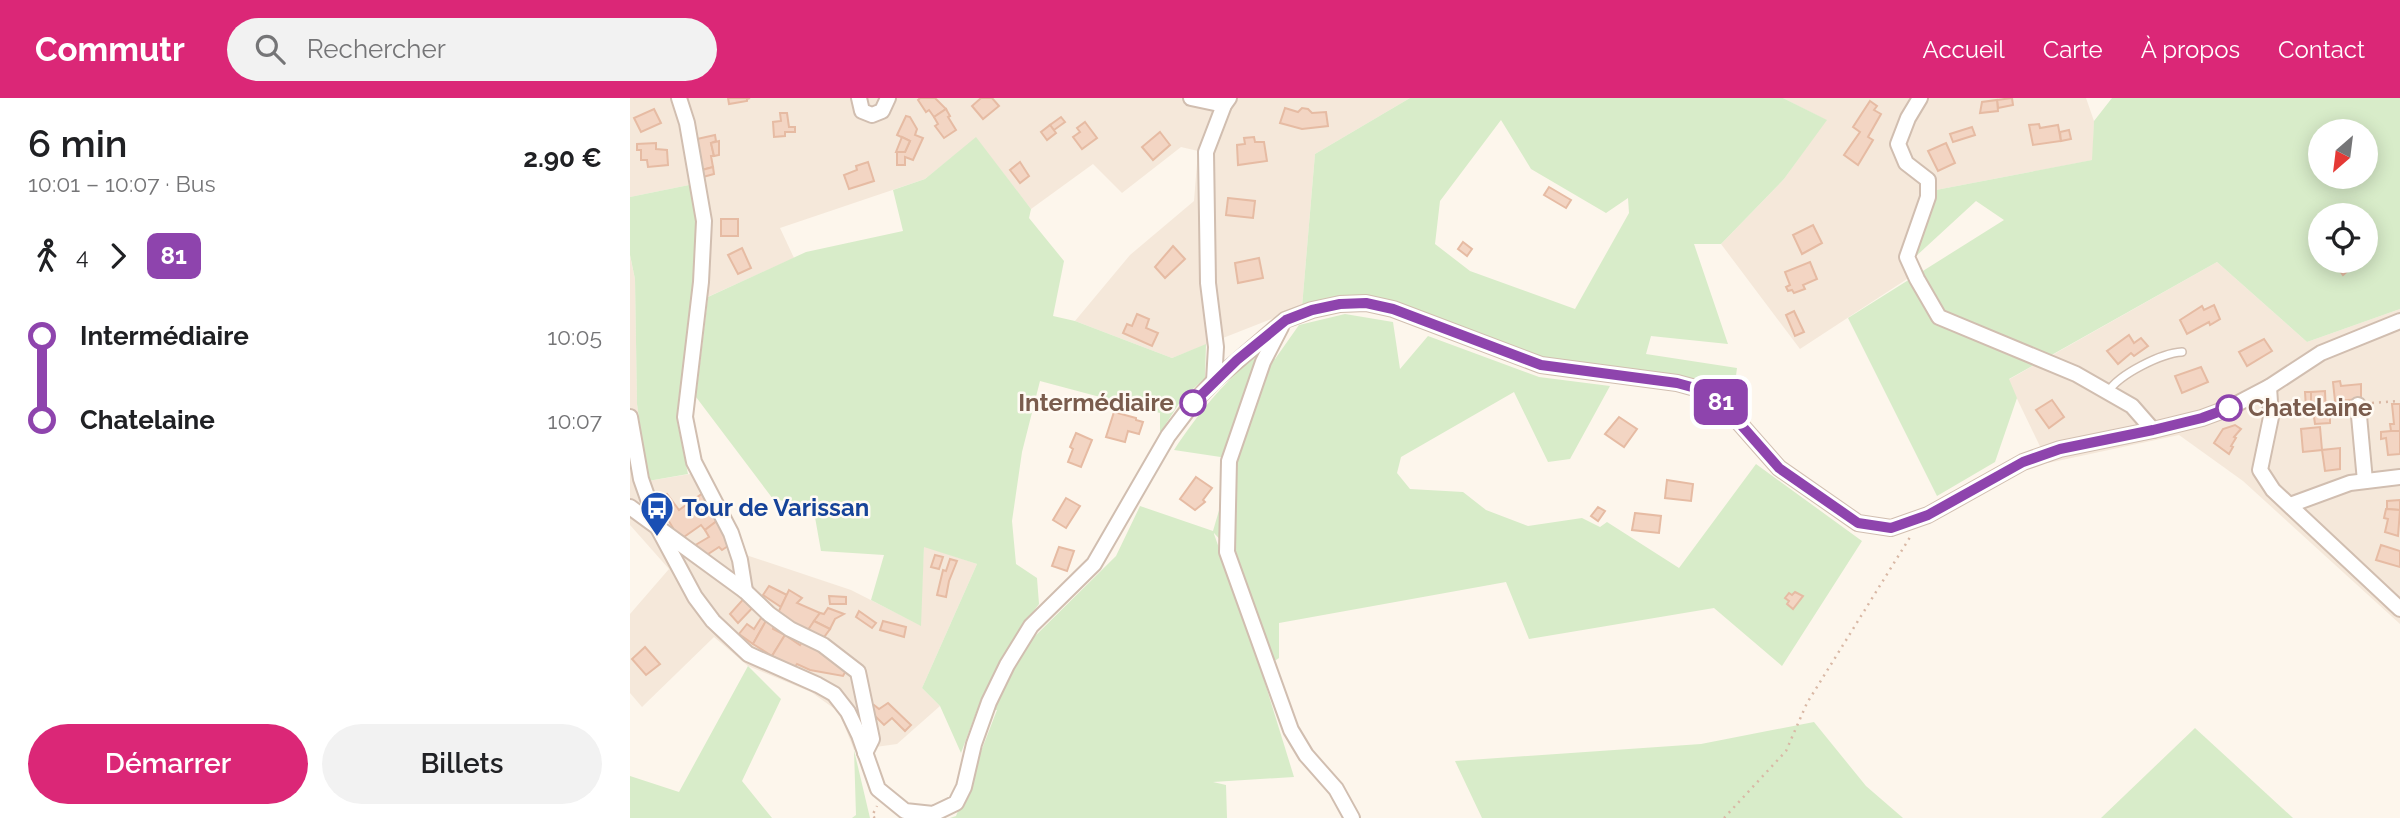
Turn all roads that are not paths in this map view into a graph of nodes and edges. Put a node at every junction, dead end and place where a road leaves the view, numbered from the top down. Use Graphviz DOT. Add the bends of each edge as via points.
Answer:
graph roads {
  1 [pos="679,98"];
  2 [pos="859,98"];
  3 [pos="888,98"];
  4 [pos="1191,98"];
  5 [pos="1920,98"];
  6 [pos="1226,101"];
  7 [pos="1286,320"];
  8 [pos="2400,321"];
  9 [pos="2182,352"];
  10 [pos="1214,381"];
  11 [pos="2269,387"];
  12 [pos="2107,392"];
  13 [pos="2358,405"];
  14 [pos="630,417"];
  15 [pos="2153,430"];
  16 [pos="2400,477"];
  17 [pos="2365,481"];
  18 [pos="2290,505"];
  19 [pos="630,507"];
  20 [pos="659,530"];
  21 [pos="745,591"];
  22 [pos="2400,609"];
  23 [pos="865,753"];
  24 [pos="1352,818"];
  1 -- 21 [label="street" via="704,220 685,417 694,463 731,533"];
  2 -- 3 [label="street" via="862,111 872,115 882,111"];
  4 -- 6 [label="street"];
  5 -- 12 [label="street" via="1898,144 1906,163 1928,180 1928,197 1907,257 1939,317 2076,374"];
  6 -- 10 [label="street" via="1206,152"];
  7 -- 10 [label="street"];
  7 -- 15 [label="street" via="1340,304 1366,303 1541,365 1699,389 1720,401 1779,468 1858,523 1891,528 1922,517 2023,462 2060,449"];
  7 -- 24 [label="street" via="1263,362 1229,461 1227,552 1291,730"];
  8 -- 11 [label="street" via="2321,353"];
  9 -- 12 [label="lane" via="2168,353 2113,383"];
  10 -- 23 [label="street" via="1168,436 1094,564 1031,626 1007,665 989,702 956,803 933,814 905,811 878,789"];
  11 -- 15 [label="street" via="2229,408"];
  11 -- 18 [label="street" via="2271,417 2260,470"];
  12 -- 15 [label="street" via="2132,406"];
  13 -- 17 [label="street"];
  14 -- 20 [label="street" via="640,479"];
  16 -- 17 [label="street"];
  17 -- 18 [label="street"];
  18 -- 22 [label="street"];
  19 -- 20 [label="street"];
  20 -- 21 [label="street"];
  20 -- 23 [label="street" via="712,621 748,654 834,695 848,712"];
  21 -- 23 [label="street" via="790,629 823,645 859,672 872,739"];
}
